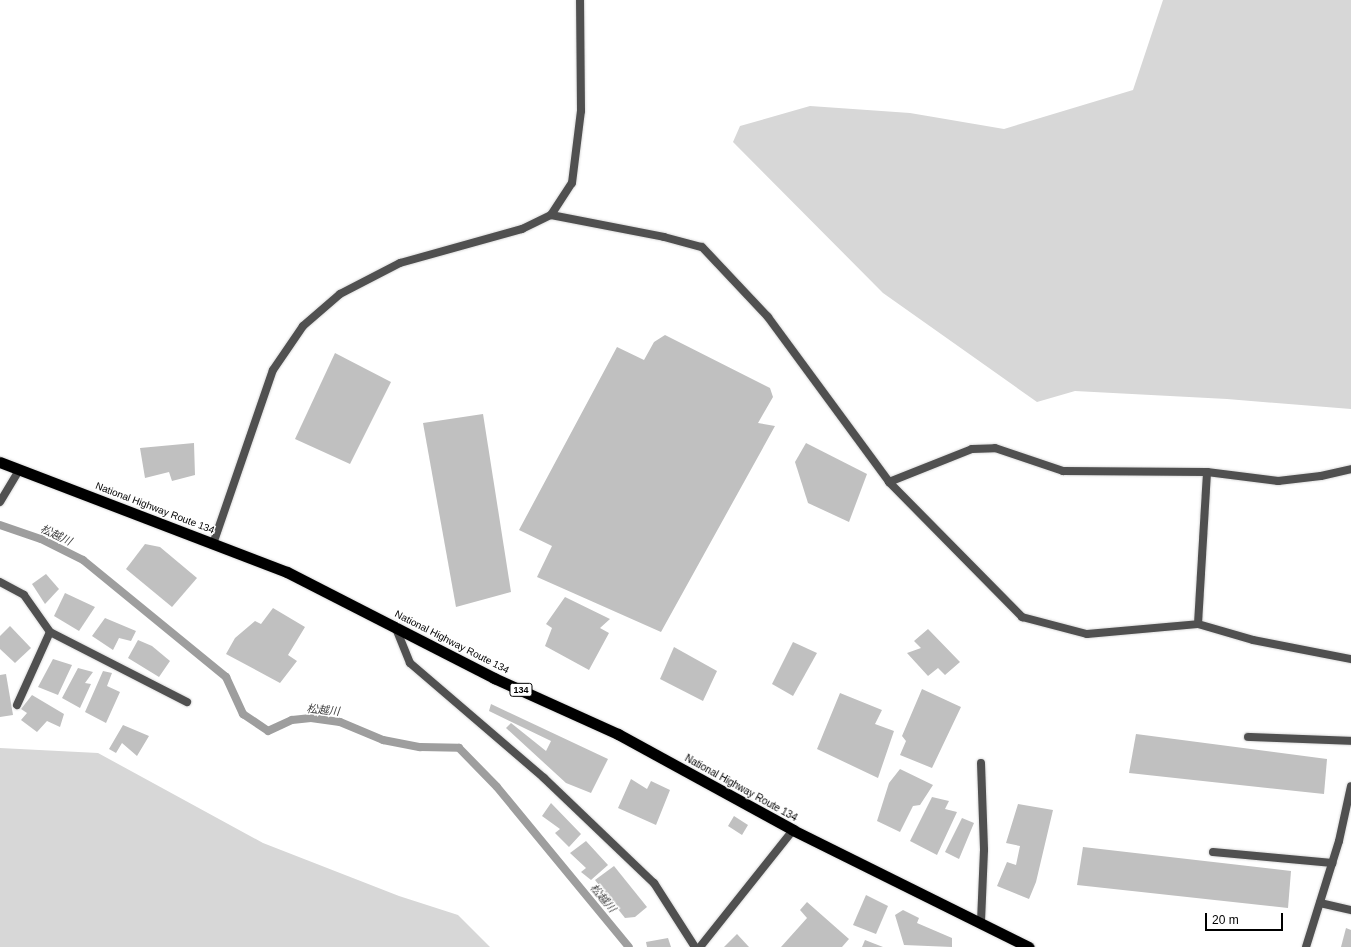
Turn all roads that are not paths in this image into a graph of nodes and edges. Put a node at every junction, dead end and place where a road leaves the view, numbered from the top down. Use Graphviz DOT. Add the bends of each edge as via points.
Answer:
graph roads {
  1 [pos="580,0"];
  2 [pos="552,215"];
  3 [pos="0,462"];
  4 [pos="1351,469"];
  5 [pos="19,470"];
  6 [pos="1207,472"];
  7 [pos="889,482"];
  8 [pos="0,502"];
  9 [pos="213,544"];
  10 [pos="0,582"];
  11 [pos="1198,624"];
  12 [pos="395,626"];
  13 [pos="50,632"];
  14 [pos="1351,659"];
  15 [pos="187,702"];
  16 [pos="17,705"];
  17 [pos="1248,737"];
  18 [pos="1351,741"];
  19 [pos="981,763"];
  20 [pos="1351,791"];
  21 [pos="792,830"];
  22 [pos="1213,852"];
  23 [pos="1332,863"];
  24 [pos="1320,903"];
  25 [pos="1351,910"];
  26 [pos="981,922"];
  27 [pos="695,947"];
  28 [pos="700,947"];
  29 [pos="1029,947"];
  30 [pos="1306,947"];
  1 -- 2 [label="street" via="581,111 572,183"];
  2 -- 7 [label="street" via="702,247 768,317"];
  2 -- 9 [label="street" via="522,229 400,263 340,294 302,326 273,370"];
  3 -- 5 [label="highway, National Highway Route 134 / 134"];
  4 -- 6 [label="street" via="1321,476 1278,481"];
  5 -- 8 [label="street"];
  5 -- 9 [label="highway, National Highway Route 134 / 134"];
  6 -- 7 [label="street" via="1062,471 995,448 972,449"];
  6 -- 11 [label="street"];
  7 -- 11 [label="street" via="1022,618 1087,634"];
  9 -- 12 [label="highway, National Highway Route 134 / 134" via="288,572"];
  10 -- 13 [label="street" via="24,595"];
  11 -- 14 [label="street" via="1253,640"];
  12 -- 21 [label="highway, National Highway Route 134 / 134" via="494,678 618,734"];
  12 -- 27 [label="street" via="410,663 544,778 654,883"];
  13 -- 15 [label="street"];
  13 -- 16 [label="street"];
  17 -- 18 [label="street"];
  19 -- 26 [label="street" via="984,850"];
  20 -- 23 [label="street"];
  21 -- 26 [label="highway, National Highway Route 134 / 134"];
  21 -- 28 [label="street"];
  22 -- 23 [label="street"];
  23 -- 24 [label="street"];
  24 -- 25 [label="street"];
  24 -- 30 [label="street"];
  26 -- 29 [label="highway, National Highway Route 134 / 134"];
}
